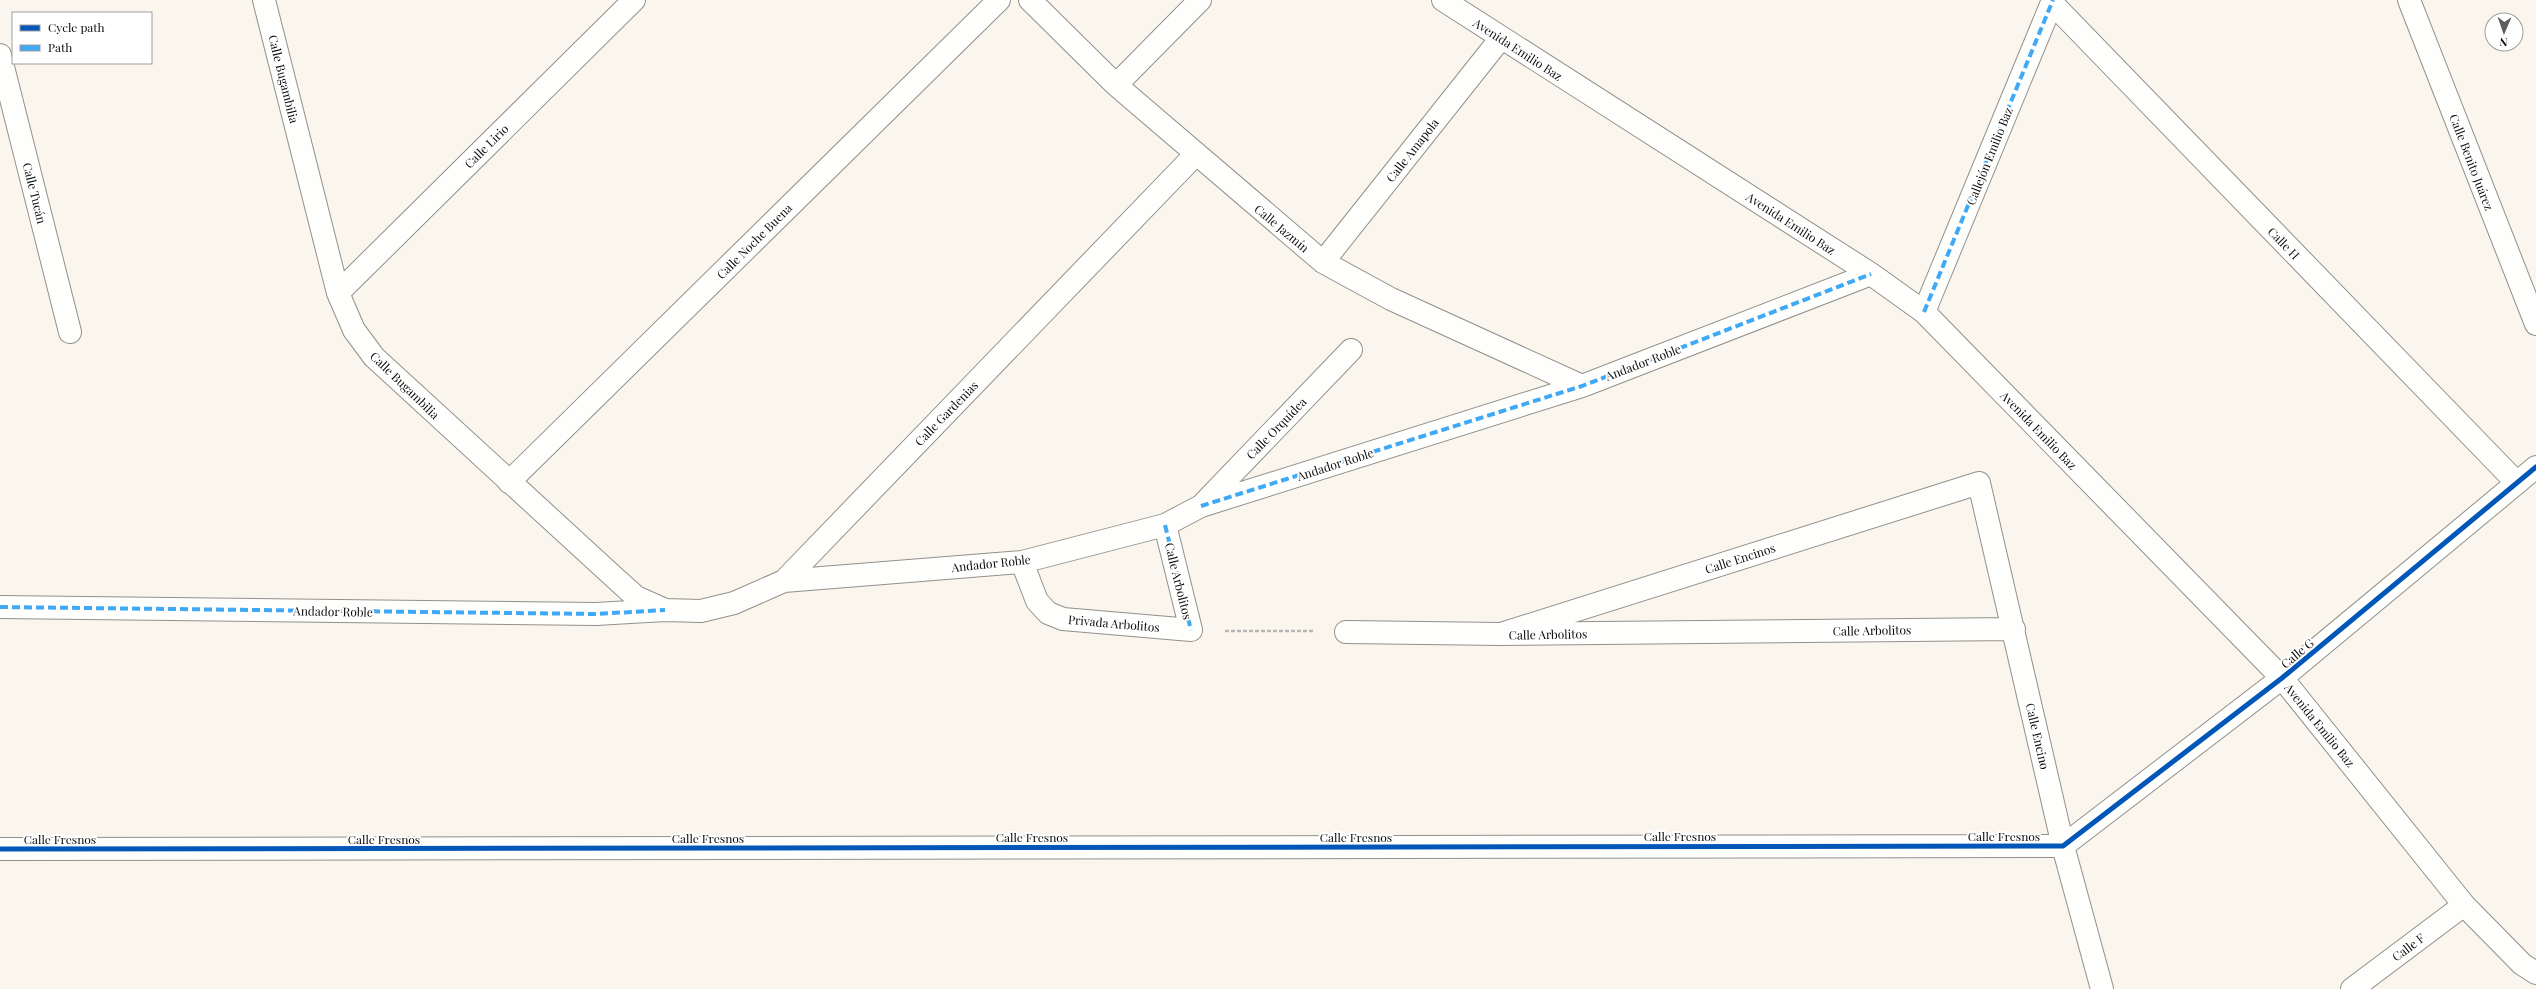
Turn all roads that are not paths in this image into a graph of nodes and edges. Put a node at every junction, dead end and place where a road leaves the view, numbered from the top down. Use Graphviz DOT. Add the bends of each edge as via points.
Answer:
graph roads {
  1 [pos="264,0"];
  2 [pos="634,0"];
  3 [pos="999,0"];
  4 [pos="1030,0"];
  5 [pos="1200,0"];
  6 [pos="1443,0"];
  7 [pos="2408,0"];
  8 [pos="2052,1"];
  9 [pos="1501,38"];
  10 [pos="0,55"];
  11 [pos="1116,85"];
  12 [pos="1195,155"];
  13 [pos="1323,262"];
  14 [pos="1871,274"];
  15 [pos="338,293"];
  16 [pos="1924,312"];
  17 [pos="2536,324"];
  18 [pos="70,332"];
  19 [pos="1351,350"];
  20 [pos="1582,386"];
  21 [pos="2536,467"];
  22 [pos="509,482"];
  23 [pos="2517,482"];
  24 [pos="1979,483"];
  25 [pos="1201,506"];
  26 [pos="1165,525"];
  27 [pos="1022,562"];
  28 [pos="784,581"];
  29 [pos="0,607"];
  30 [pos="665,610"];
  31 [pos="2014,629"];
  32 [pos="1191,630"];
  33 [pos="1346,632"];
  34 [pos="1501,634"];
  35 [pos="2282,678"];
  36 [pos="2063,846"];
  37 [pos="0,849"];
  38 [pos="2464,905"];
  39 [pos="2536,972"];
  40 [pos="2102,989"];
  41 [pos="2352,989"];
  1 -- 15 [label="street, Calle Bugambilia"];
  2 -- 15 [label="street, Calle Lirio"];
  3 -- 22 [label="street, Calle Noche Buena"];
  4 -- 11 [label="street, Calle Jazmín"];
  5 -- 11 [label="street"];
  6 -- 9 [label="street, Avenida Emilio Baz"];
  7 -- 17 [label="street, Calle Benito Juárez"];
  8 -- 16 [label="street, Callejón Emilio Baz"];
  8 -- 23 [label="street, Calle H"];
  9 -- 13 [label="street, Calle Amapola"];
  9 -- 14 [label="street, Avenida Emilio Baz"];
  10 -- 18 [label="street, Calle Tucán"];
  11 -- 12 [label="street, Calle Jazmín"];
  12 -- 13 [label="street, Calle Jazmín"];
  12 -- 28 [label="street, Calle Gardenias"];
  13 -- 20 [label="street, Calle Jazmín" via="1391,299"];
  14 -- 16 [label="street, Avenida Emilio Baz"];
  14 -- 20 [label="street, Andador Roble"];
  15 -- 22 [label="street, Calle Bugambilia" via="354,330 374,357"];
  16 -- 35 [label="street, Avenida Emilio Baz"];
  19 -- 25 [label="street, Calle Orquídea"];
  20 -- 25 [label="street, Andador Roble"];
  21 -- 23 [label="street, Calle G"];
  22 -- 30 [label="street, Calle Bugambilia" via="636,597"];
  23 -- 35 [label="street, Calle G"];
  24 -- 31 [label="street, Calle Encino"];
  24 -- 34 [label="street, Calle Encinos"];
  25 -- 26 [label="street, Andador Roble"];
  26 -- 27 [label="street, Andador Roble"];
  26 -- 32 [label="street, Calle Arbolitos"];
  27 -- 28 [label="street, Andador Roble"];
  27 -- 32 [label="street, Privada Arbolitos" via="1037,601 1048,613 1063,619"];
  28 -- 30 [label="street, Calle Gardenias" via="734,603 701,611"];
  29 -- 30 [label="street, Andador Roble" via="596,614"];
  31 -- 34 [label="street, Calle Arbolitos"];
  31 -- 36 [label="street, Calle Encino"];
  33 -- 34 [label="street, Calle Arbolitos"];
  35 -- 36 [label="street, Calle G"];
  35 -- 38 [label="street, Avenida Emilio Baz"];
  36 -- 37 [label="street, Calle Fresnos"];
  36 -- 40 [label="street, Calle Encino"];
  38 -- 39 [label="street, Avenida Emilio Baz" via="2522,964"];
  38 -- 41 [label="street, Calle F"];
}
